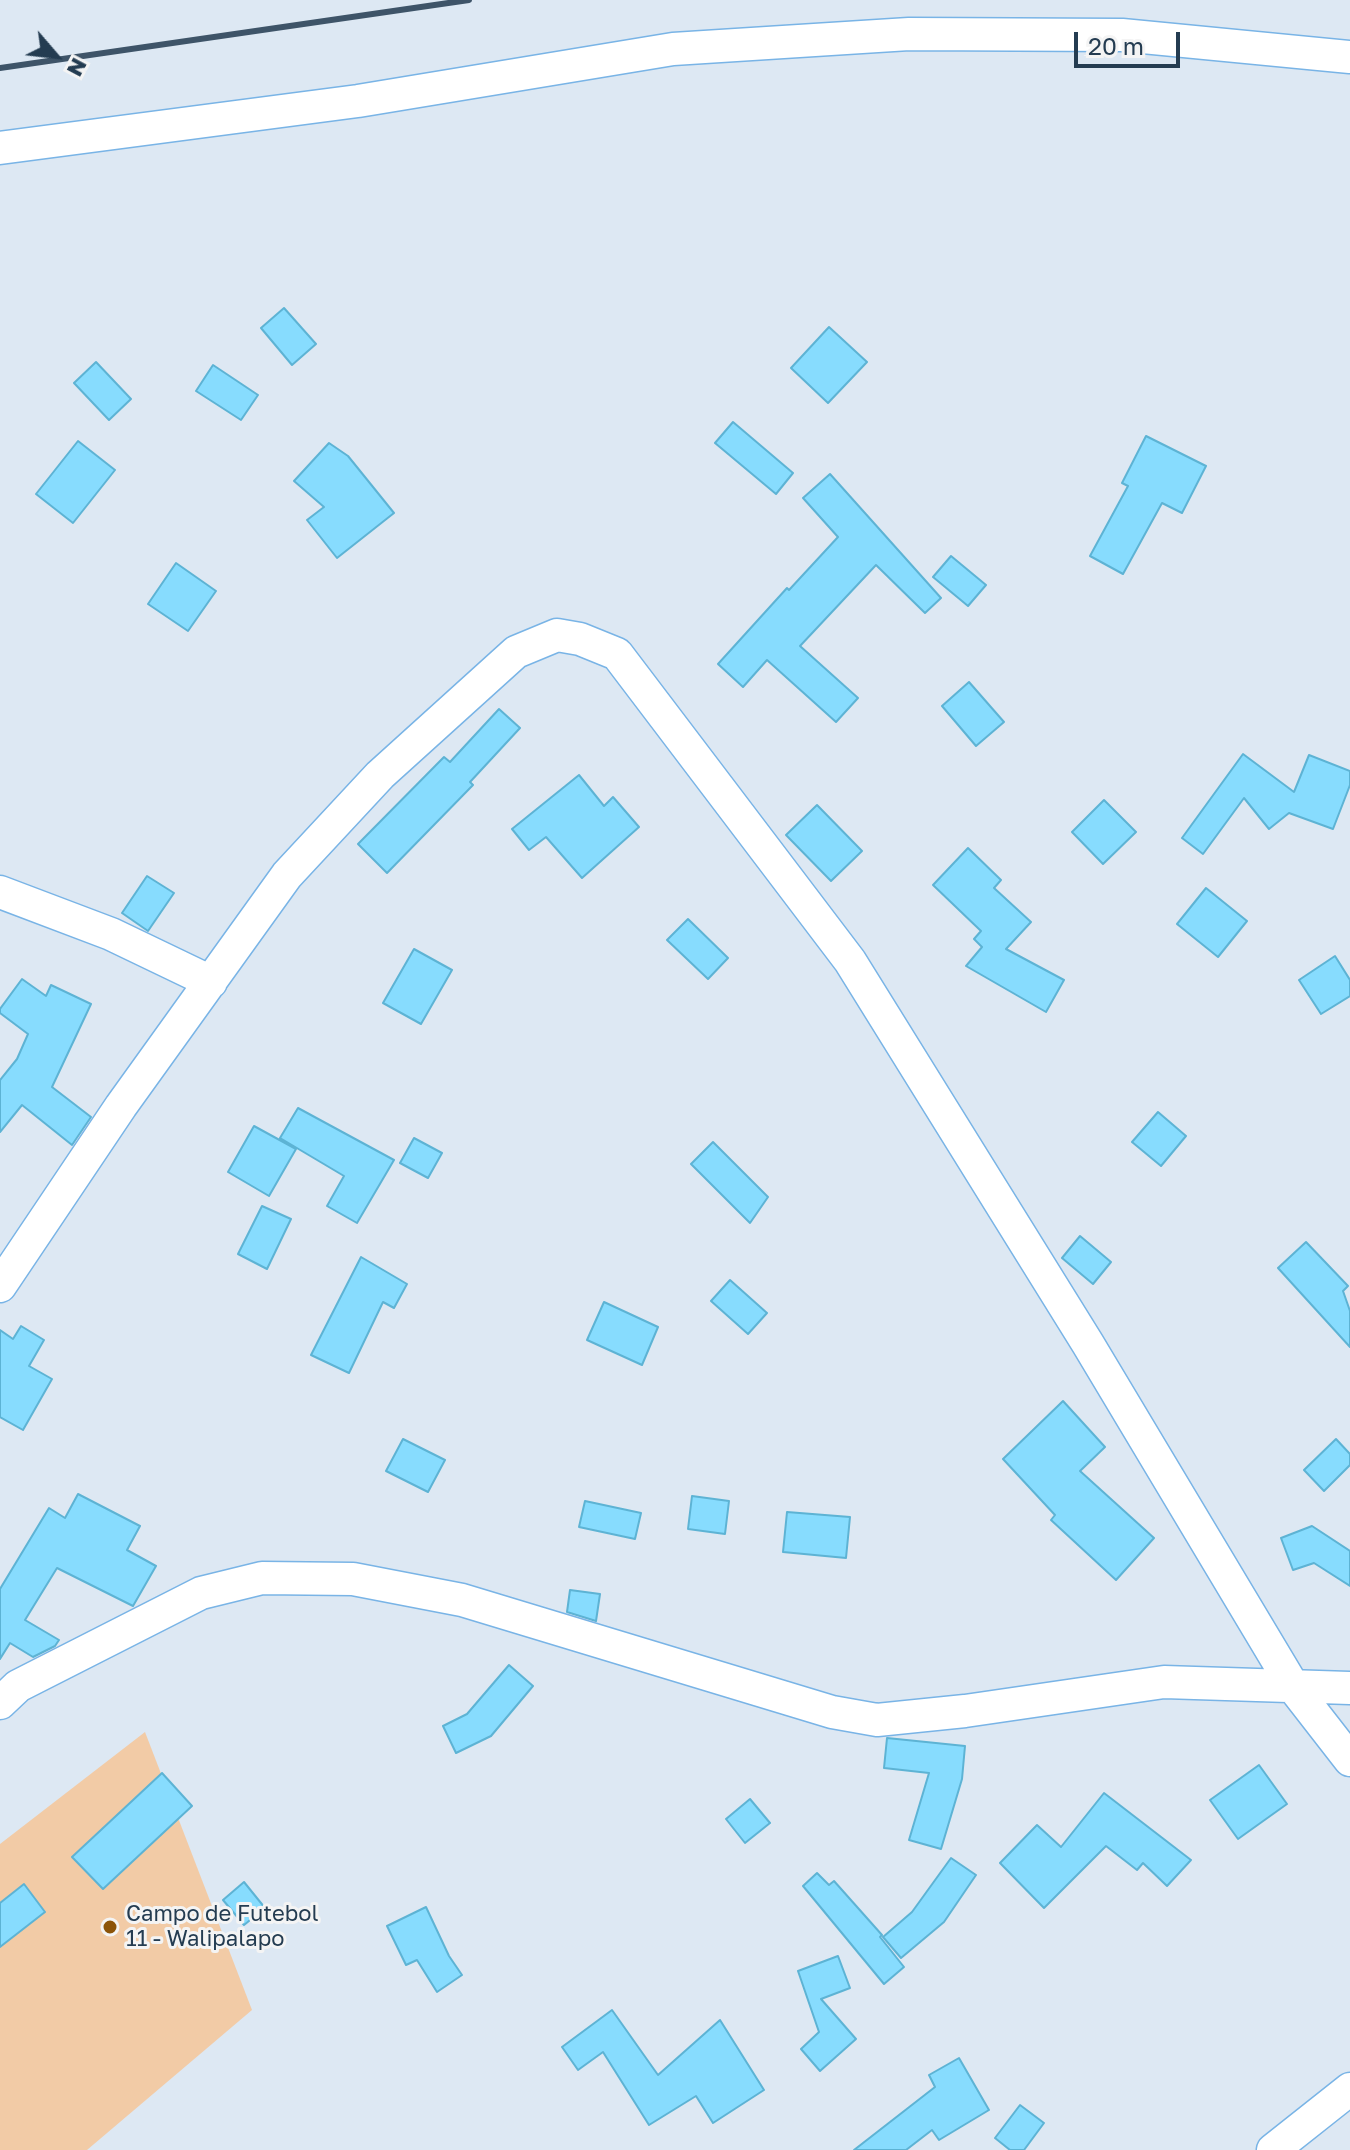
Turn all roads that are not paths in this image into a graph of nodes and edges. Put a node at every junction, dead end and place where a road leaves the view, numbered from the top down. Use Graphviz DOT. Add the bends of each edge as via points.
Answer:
graph roads {
  1 [pos="1350,57"];
  2 [pos="0,148"];
  3 [pos="0,892"];
  4 [pos="211,982"];
  5 [pos="0,1286"];
  6 [pos="1294,1688"];
  7 [pos="1350,1688"];
  8 [pos="0,1703"];
  9 [pos="1350,1760"];
  10 [pos="1350,2089"];
  11 [pos="1273,2150"];
  1 -- 2 [label="street" via="1107,35 909,34 673,49 358,101"];
  3 -- 4 [label="street" via="111,934"];
  4 -- 5 [label="street"];
  4 -- 6 [label="street" via="297,864 380,775 516,652 557,635 617,654 850,961"];
  6 -- 7 [label="street"];
  6 -- 8 [label="street" via="1164,1682 877,1720 832,1712 462,1600 353,1579 262,1578 201,1593 18,1686"];
  6 -- 9 [label="street"];
  10 -- 11 [label="street"];
}
